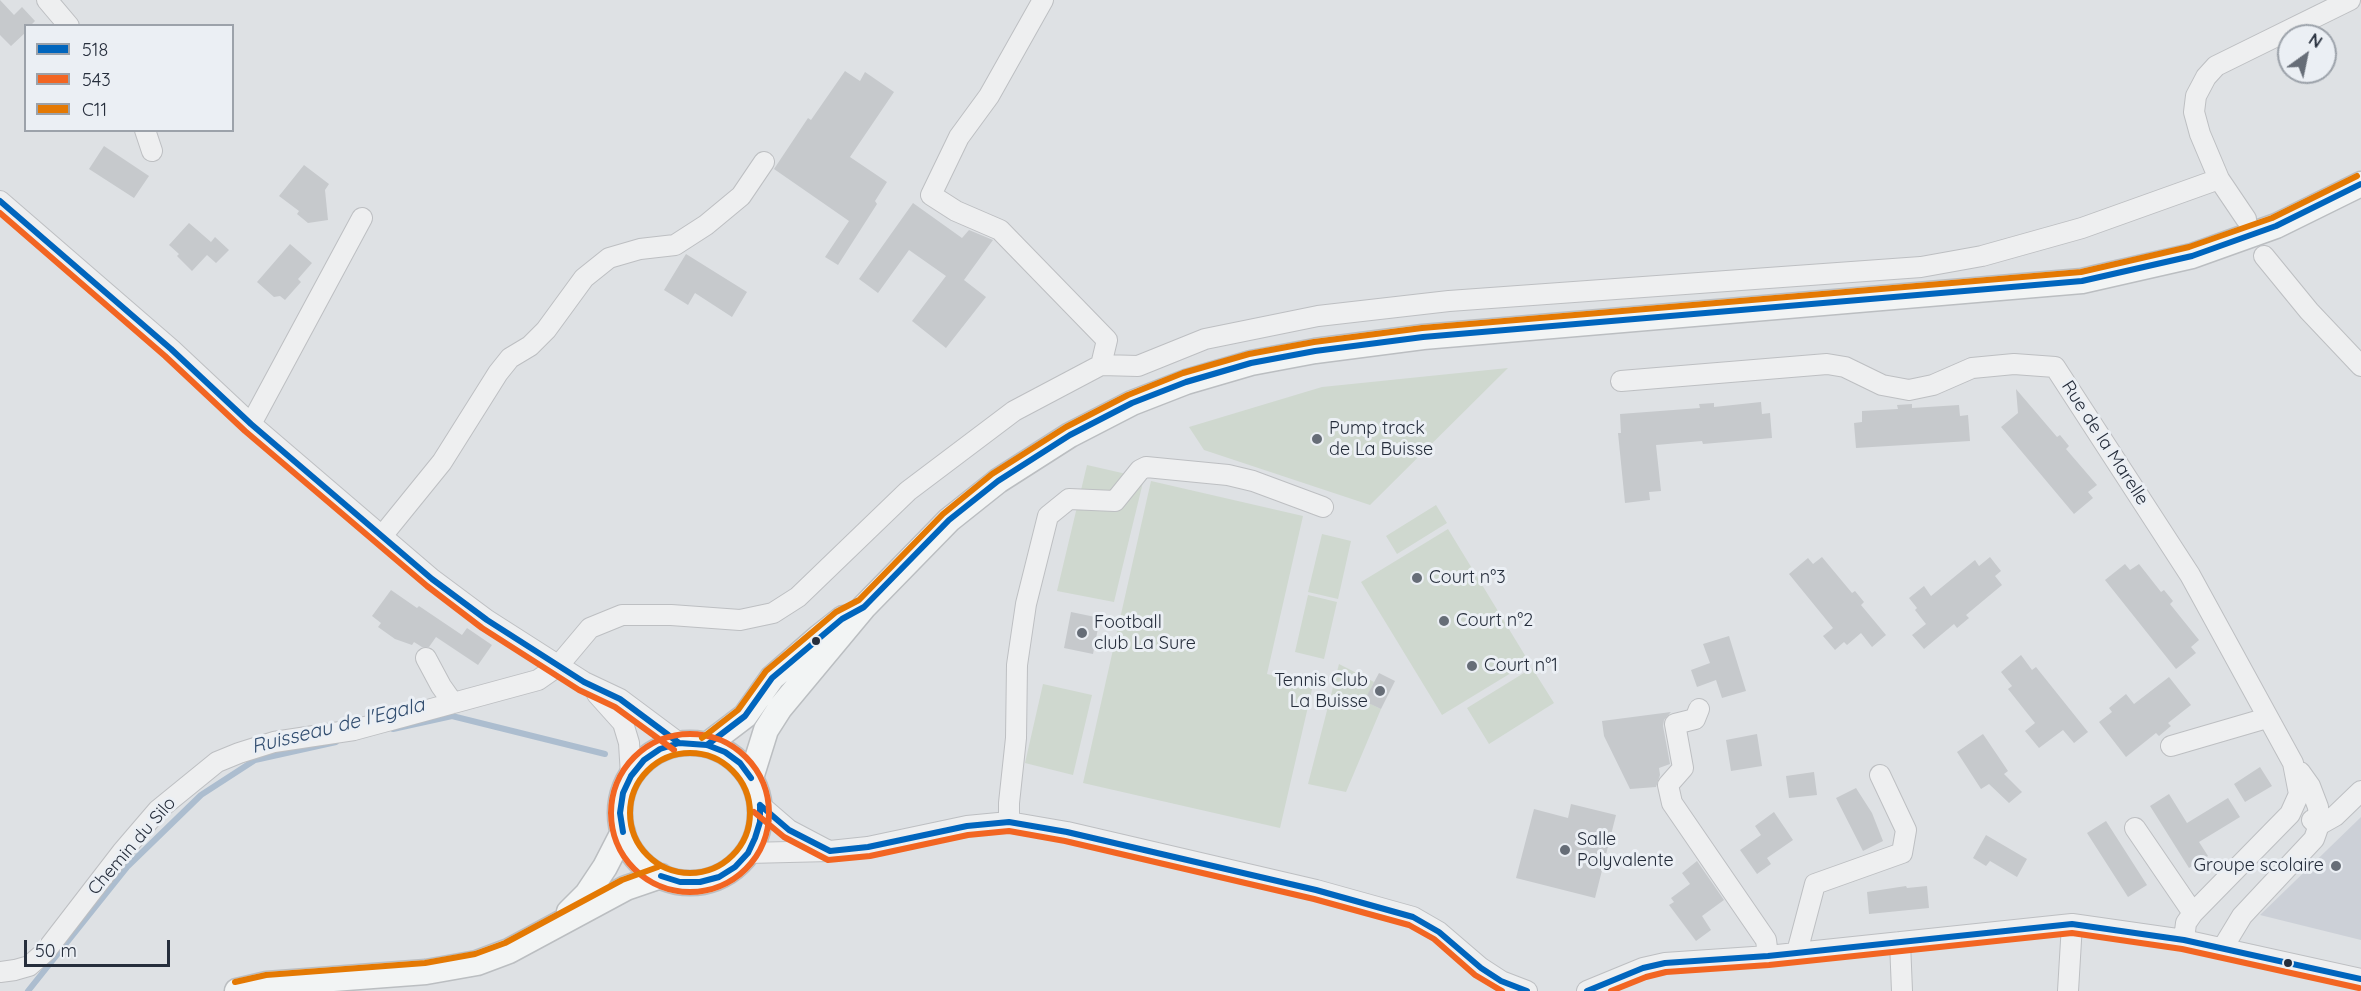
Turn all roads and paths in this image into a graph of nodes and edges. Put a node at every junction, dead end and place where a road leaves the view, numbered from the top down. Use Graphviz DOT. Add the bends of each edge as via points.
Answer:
graph roads {
  1 [pos="47,0"];
  2 [pos="1043,0"];
  3 [pos="2350,0"];
  4 [pos="67,24"];
  5 [pos="146,132"];
  6 [pos="152,152"];
  7 [pos="764,162"];
  8 [pos="2219,179"];
  9 [pos="2361,184"];
  10 [pos="0,201"];
  11 [pos="362,218"];
  12 [pos="2246,219"];
  13 [pos="2264,256"];
  14 [pos="1101,365"];
  15 [pos="2361,366"];
  16 [pos="1621,381"];
  17 [pos="251,424"];
  18 [pos="1323,507"];
  19 [pos="382,536"];
  20 [pos="864,607"];
  21 [pos="426,657"];
  22 [pos="558,666"];
  23 [pos="584,682"];
  24 [pos="453,703"];
  25 [pos="1699,709"];
  26 [pos="2267,718"];
  27 [pos="679,744"];
  28 [pos="707,745"];
  29 [pos="2171,746"];
  30 [pos="2293,763"];
  31 [pos="1880,775"];
  32 [pos="631,776"];
  33 [pos="751,778"];
  34 [pos="2361,791"];
  35 [pos="760,805"];
  36 [pos="2290,814"];
  37 [pos="1009,822"];
  38 [pos="2319,825"];
  39 [pos="2135,828"];
  40 [pos="623,832"];
  41 [pos="830,851"];
  42 [pos="748,853"];
  43 [pos="661,876"];
  44 [pos="2193,913"];
  45 [pos="2072,924"];
  46 [pos="546,932"];
  47 [pos="2184,940"];
  48 [pos="1900,942"];
  49 [pos="2222,949"];
  50 [pos="1797,952"];
  51 [pos="1768,956"];
  52 [pos="0,972"];
  53 [pos="2361,979"];
  54 [pos="237,991"];
  55 [pos="1527,991"];
  56 [pos="1587,991"];
  57 [pos="1902,991"];
  58 [pos="2068,991"];
  1 -- 4 [label="street"];
  2 -- 14 [label="street" via="989,96 959,137 931,195 1000,230 1107,340"];
  3 -- 8 [label="street" via="2216,66 2206,77 2196,96 2194,112"];
  5 -- 6 [label="street"];
  7 -- 19 [label="street" via="741,196 675,245 609,258 584,278 546,330 510,358 442,462"];
  8 -- 12 [label="street"];
  8 -- 14 [label="street" via="2082,228 1982,256 1921,267 1449,301 1318,316 1205,339 1138,366"];
  9 -- 20 [label="main road" via="2276,226 2192,256 2082,281 1422,337 1251,363 1132,403 1070,435 998,481 949,520"];
  10 -- 17 [label="street"];
  11 -- 17 [label="street"];
  13 -- 15 [label="street"];
  14 -- 22 [label="street, Chemin du Silo" via="1014,411 908,491 798,597 773,613 740,620 622,615 590,628"];
  16 -- 26 [label="street, Rue de la Marelle" via="1827,364 1845,367 1882,386 1909,390 1933,385 1972,368 2014,364 2055,367 2190,575"];
  17 -- 19 [label="street"];
  18 -- 37 [label="street" via="1228,475 1146,467 1115,501 1069,499 1048,516 1026,604 1017,665"];
  19 -- 22 [label="street" via="487,620"];
  20 -- 28 [label="main road" via="842,619 799,654 772,678 745,716"];
  20 -- 33 [label="main road" via="780,708 766,730"];
  21 -- 24 [label="street"];
  22 -- 23 [label="street"];
  22 -- 24 [label="street, Chemin du Silo" via="538,680"];
  23 -- 27 [label="street" via="620,699"];
  23 -- 32 [label="street" via="623,723"];
  24 -- 52 [label="street, Chemin du Silo" via="354,730 274,742 217,762 158,810 45,952 29,966"];
  25 -- 51 [label="street" via="1695,719 1675,724 1683,768 1668,785 1672,803 1766,940"];
  26 -- 29 [label="street"];
  26 -- 30 [label="street, Rue de la Marelle"];
  27 -- 28 [label="main road"];
  27 -- 32 [label="main road" via="660,749"];
  28 -- 33 [label="main road" via="732,757"];
  30 -- 36 [label="street, Rue de la Marelle" via="2299,794"];
  30 -- 38 [label="street" via="2310,786 2318,807"];
  31 -- 50 [label="street" via="1906,830 1902,853 1815,884"];
  32 -- 40 [label="main road" via="623,794"];
  33 -- 35 [label="main road"];
  34 -- 38 [label="street"];
  35 -- 41 [label="street" via="789,830"];
  35 -- 42 [label="main road" via="756,838"];
  36 -- 38 [label="street" via="2307,816"];
  36 -- 44 [label="street, Rue de la Marelle"];
  37 -- 41 [label="street" via="967,826 868,848"];
  37 -- 55 [label="street" via="1067,832 1384,907 1439,932 1481,968"];
  38 -- 49 [label="street" via="2314,839 2242,916"];
  39 -- 44 [label="street"];
  40 -- 43 [label="main road" via="637,858"];
  40 -- 46 [label="main road" via="586,894"];
  41 -- 42 [label="street"];
  42 -- 43 [label="main road" via="719,877 680,882"];
  43 -- 46 [label="main road" via="626,888"];
  44 -- 47 [label="street, Rue de la Marelle" via="2186,923"];
  45 -- 47 [label="street"];
  45 -- 48 [label="street"];
  45 -- 58 [label="street"];
  46 -- 54 [label="main road" via="477,963 426,972 267,984"];
  47 -- 49 [label="street"];
  48 -- 50 [label="street"];
  48 -- 57 [label="street"];
  49 -- 53 [label="street"];
  50 -- 51 [label="street"];
  51 -- 56 [label="street" via="1665,963"];
}
